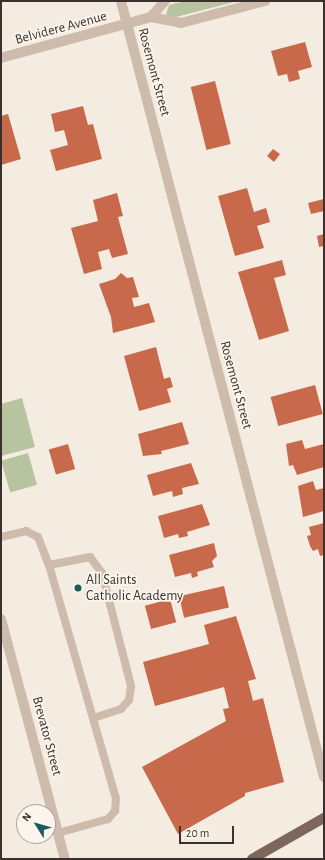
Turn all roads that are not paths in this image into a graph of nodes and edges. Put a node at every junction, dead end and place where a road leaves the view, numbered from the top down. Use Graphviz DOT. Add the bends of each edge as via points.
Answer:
graph roads {
  1 [pos="121,1"];
  2 [pos="166,1"];
  3 [pos="265,1"];
  4 [pos="151,17"];
  5 [pos="127,24"];
  6 [pos="1,58"];
  7 [pos="1,537"];
  8 [pos="50,565"];
  9 [pos="1,620"];
  10 [pos="93,718"];
  11 [pos="324,777"];
  12 [pos="324,818"];
  13 [pos="58,833"];
  14 [pos="65,859"];
  15 [pos="252,859"];
  1 -- 5 [label="street, Rosemont Street"];
  2 -- 4 [label="street"];
  3 -- 4 [label="street, Belvidere Avenue" via="181,23"];
  4 -- 5 [label="street, Belvidere Avenue"];
  5 -- 6 [label="street, Belvidere Avenue"];
  5 -- 11 [label="street, Rosemont Street"];
  7 -- 8 [label="lane" via="26,531 38,537"];
  8 -- 10 [label="lane"];
  8 -- 10 [label="lane" via="90,557 102,573 131,686 129,700 121,709"];
  9 -- 13 [label="street, Brevator Street"];
  10 -- 13 [label="lane" via="117,805 108,819"];
  12 -- 15 [label="main road"];
  13 -- 14 [label="street, Brevator Street"];
}
